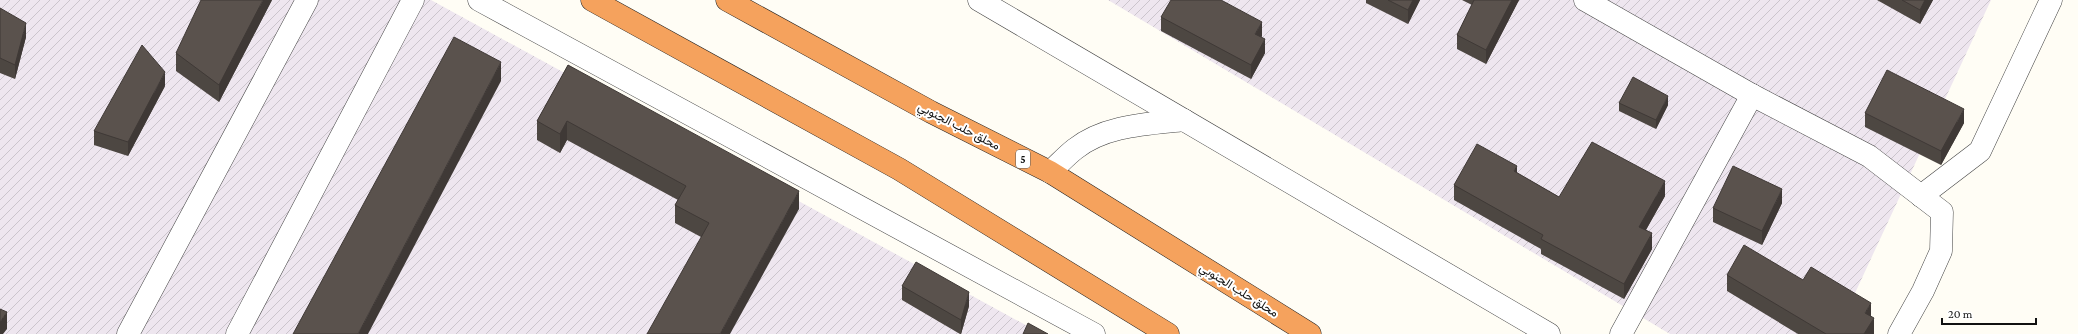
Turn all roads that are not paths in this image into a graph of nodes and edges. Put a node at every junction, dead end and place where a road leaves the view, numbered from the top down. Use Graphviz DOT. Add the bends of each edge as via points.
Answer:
graph roads {
  1 [pos="307,0"];
  2 [pos="413,0"];
  3 [pos="479,0"];
  4 [pos="592,0"];
  5 [pos="728,0"];
  6 [pos="979,0"];
  7 [pos="1584,0"];
  8 [pos="2051,0"];
  9 [pos="1752,95"];
  10 [pos="1184,120"];
  11 [pos="1050,172"];
  12 [pos="1921,196"];
  13 [pos="128,334"];
  14 [pos="237,334"];
  15 [pos="1094,334"];
  16 [pos="1168,334"];
  17 [pos="1310,334"];
  18 [pos="1549,334"];
  19 [pos="1621,334"];
  20 [pos="1899,334"];
  1 -- 13 [label="street"];
  2 -- 14 [label="street"];
  3 -- 15 [label="street"];
  4 -- 16 [label="highway" via="900,169"];
  5 -- 11 [label="highway, محلق حلب الجنوبي / 5" via="931,112"];
  6 -- 10 [label="street"];
  7 -- 9 [label="street"];
  8 -- 12 [label="street" via="1980,151"];
  9 -- 12 [label="street" via="1869,156"];
  9 -- 19 [label="street"];
  10 -- 11 [label="street" via="1107,132 1076,148"];
  10 -- 18 [label="street"];
  11 -- 17 [label="highway, محلق حلب الجنوبي / 5"];
  12 -- 20 [label="street" via="1942,212 1941,251"];
}
